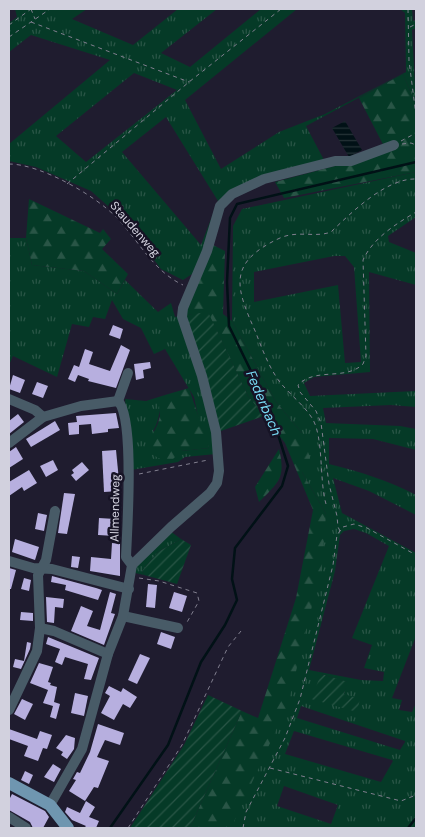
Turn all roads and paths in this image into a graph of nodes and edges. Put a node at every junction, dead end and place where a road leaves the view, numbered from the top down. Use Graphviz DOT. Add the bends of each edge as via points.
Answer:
graph roads {
  1 [pos="31,9"];
  2 [pos="50,9"];
  3 [pos="281,9"];
  4 [pos="408,9"];
  5 [pos="35,19"];
  6 [pos="31,22"];
  7 [pos="416,24"];
  8 [pos="9,25"];
  9 [pos="409,27"];
  10 [pos="9,37"];
  11 [pos="188,82"];
  12 [pos="416,115"];
  13 [pos="416,133"];
  14 [pos="394,145"];
  15 [pos="416,145"];
  16 [pos="9,164"];
  17 [pos="416,179"];
  18 [pos="67,184"];
  19 [pos="416,212"];
  20 [pos="191,289"];
  21 [pos="128,373"];
  22 [pos="9,399"];
  23 [pos="118,401"];
  24 [pos="43,417"];
  25 [pos="9,443"];
  26 [pos="218,459"];
  27 [pos="128,471"];
  28 [pos="326,504"];
  29 [pos="55,512"];
  30 [pos="340,531"];
  31 [pos="416,555"];
  32 [pos="9,560"];
  33 [pos="132,565"];
  34 [pos="40,568"];
  35 [pos="142,578"];
  36 [pos="129,589"];
  37 [pos="123,616"];
  38 [pos="40,628"];
  39 [pos="178,628"];
  40 [pos="241,630"];
  41 [pos="108,654"];
  42 [pos="9,710"];
  43 [pos="270,768"];
  44 [pos="9,783"];
  45 [pos="416,795"];
  46 [pos="50,805"];
  47 [pos="9,816"];
  48 [pos="26,828"];
  49 [pos="68,828"];
  50 [pos="128,828"];
  51 [pos="243,828"];
  1 -- 5 [label="path"];
  1 -- 8 [label="path"];
  2 -- 5 [label="path"];
  3 -- 11 [label="path"];
  4 -- 9 [label="path"];
  5 -- 6 [label="path"];
  6 -- 10 [label="path"];
  6 -- 11 [label="path"];
  7 -- 9 [label="path"];
  9 -- 12 [label="path" via="409,61"];
  11 -- 18 [label="path"];
  13 -- 14 [label="path"];
  14 -- 15 [label="path"];
  14 -- 20 [label="street" via="351,161 335,161 264,180 232,194 220,206 207,251"];
  16 -- 18 [label="path, Staudenweg" via="34,168"];
  17 -- 28 [label="path" via="388,188 368,200 332,232 324,235 289,234 277,239 244,263 240,274 243,304 268,362 278,380 312,419 320,451 322,493"];
  18 -- 20 [label="path, Staudenweg" via="105,206 160,272"];
  19 -- 30 [label="path" via="378,239 367,250 363,260 366,356 363,364 351,371 312,376 298,385 321,423 329,484"];
  20 -- 26 [label="street" via="182,318 202,376 216,432"];
  21 -- 23 [label="street"];
  22 -- 24 [label="street"];
  23 -- 24 [label="street" via="81,406"];
  23 -- 27 [label="street, Allmendweg" via="125,421"];
  24 -- 25 [label="street"];
  26 -- 27 [label="path" via="145,473"];
  26 -- 33 [label="street" via="218,477 210,494"];
  27 -- 33 [label="street, Allmendweg" via="126,557"];
  29 -- 34 [label="street" via="46,560"];
  30 -- 31 [label="path" via="342,527 354,524 367,528"];
  30 -- 43 [label="path" via="300,699"];
  32 -- 34 [label="street"];
  33 -- 36 [label="street, Allmendweg"];
  34 -- 36 [label="street"];
  34 -- 38 [label="street"];
  35 -- 39 [label="path" via="197,593 199,601 191,619"];
  36 -- 37 [label="street, Allmendweg"];
  37 -- 39 [label="street"];
  37 -- 41 [label="street, Allmendweg"];
  38 -- 41 [label="street"];
  38 -- 42 [label="street" via="37,651"];
  40 -- 50 [label="path" via="228,647 182,745"];
  41 -- 46 [label="street, Allmendweg" via="82,749"];
  43 -- 45 [label="path" via="401,801"];
  43 -- 51 [label="path" via="246,812"];
  44 -- 46 [label="main road"];
  46 -- 49 [label="main road"];
  47 -- 48 [label="street"];
}
